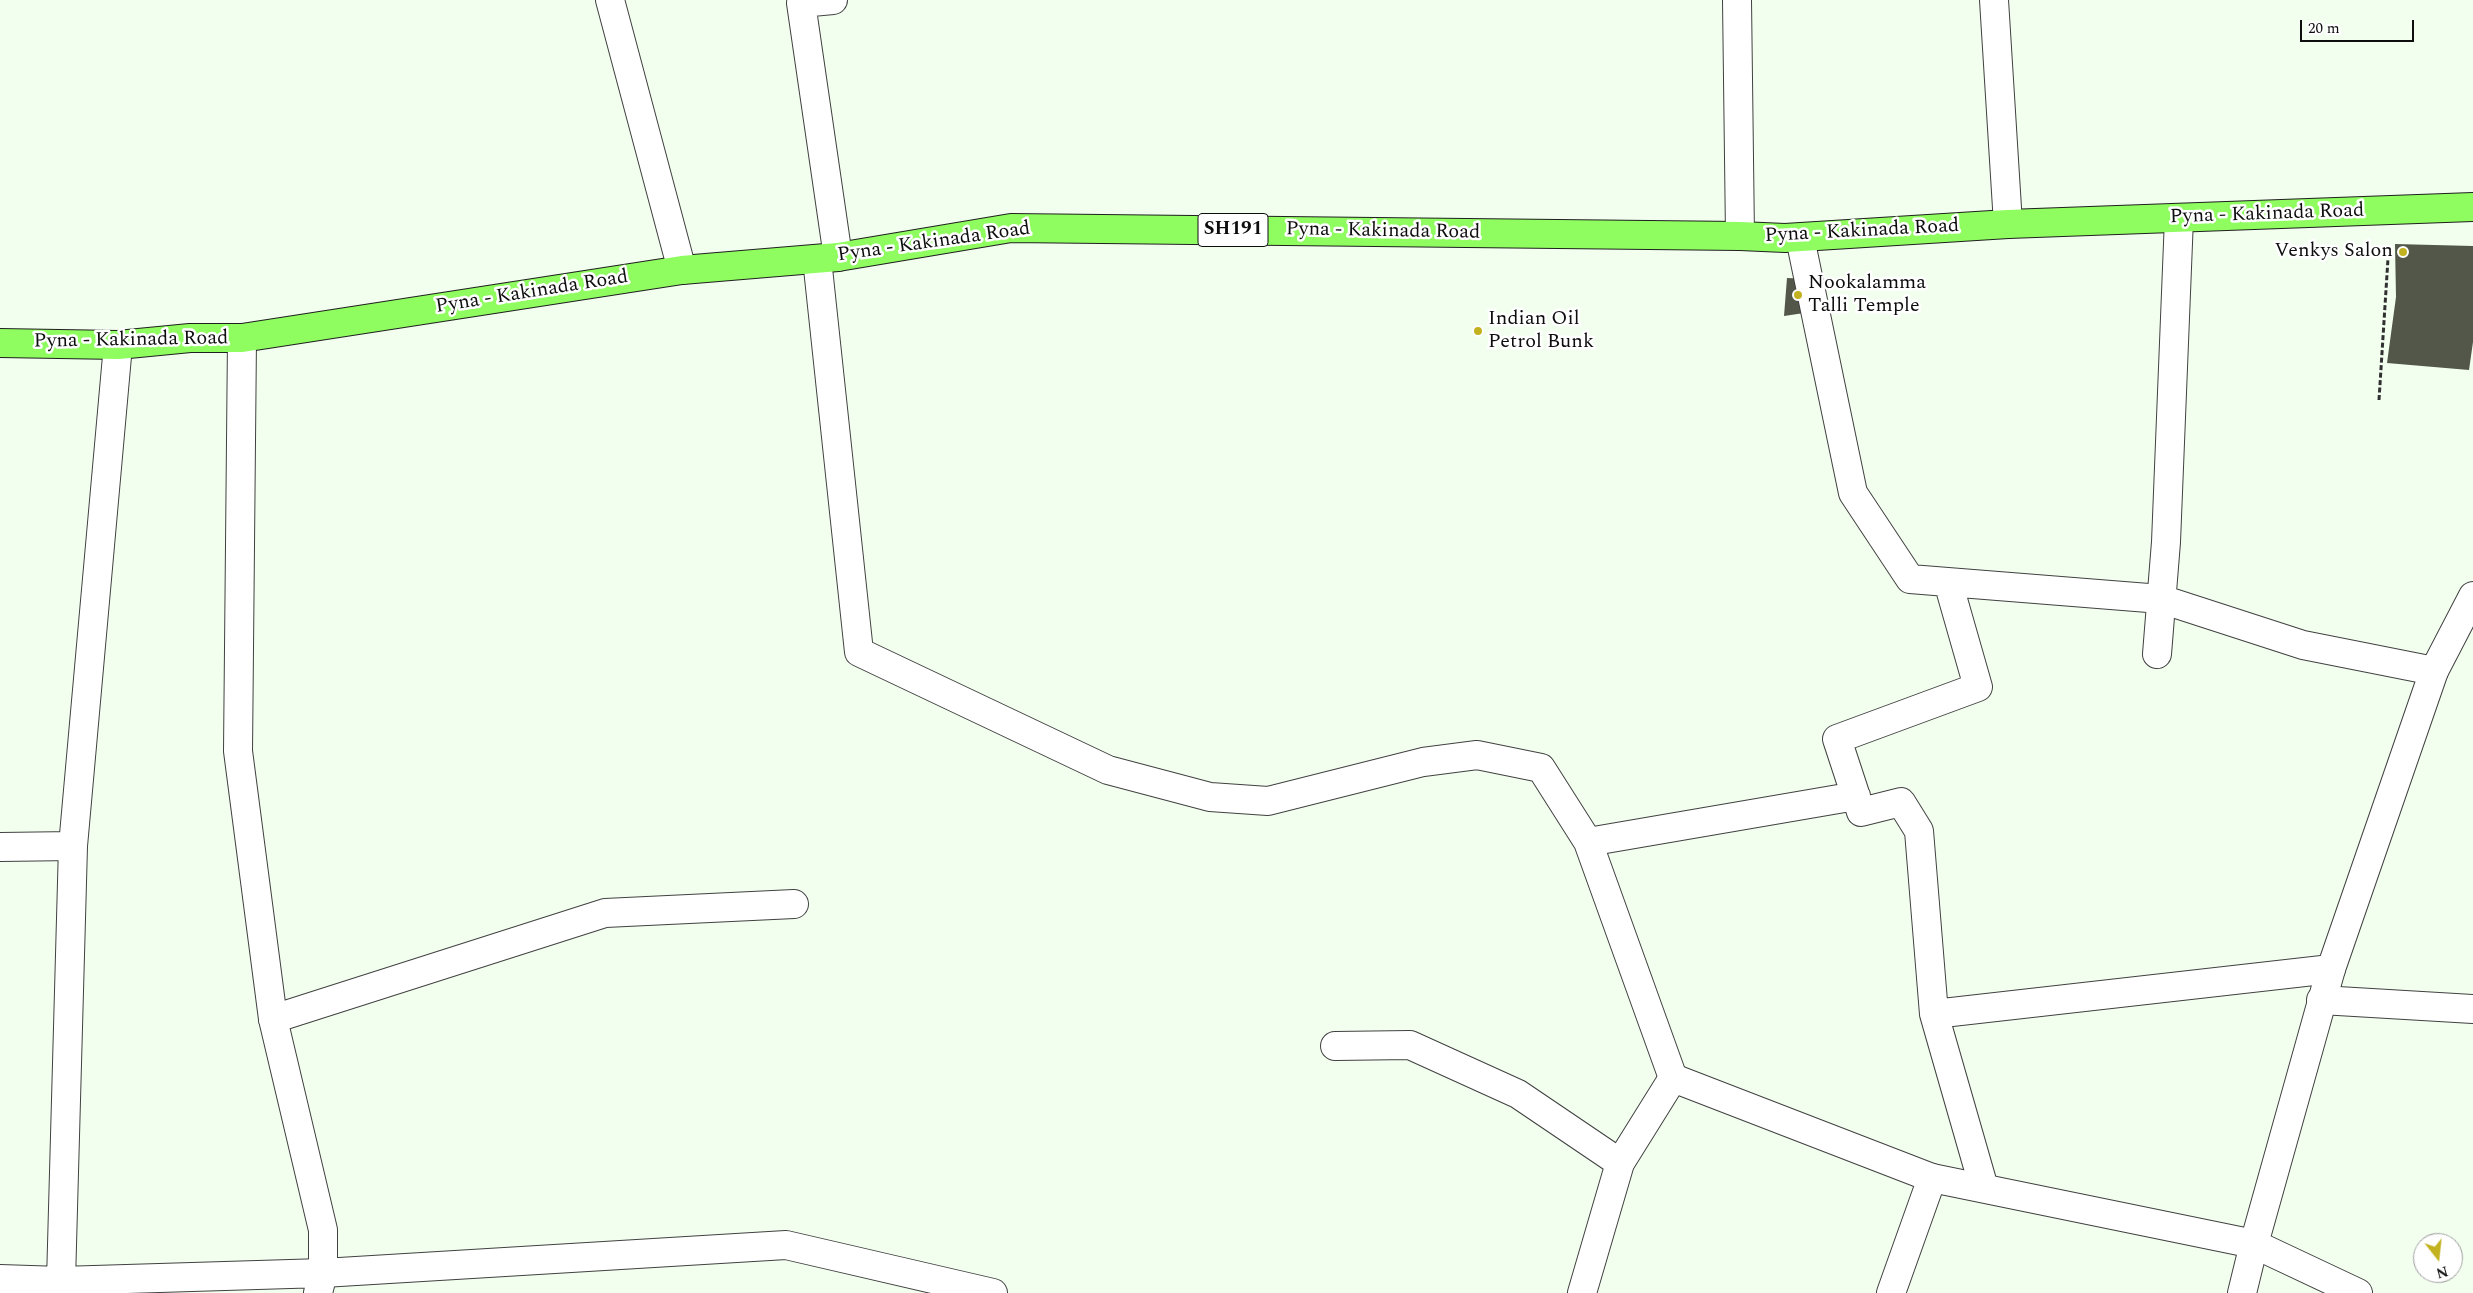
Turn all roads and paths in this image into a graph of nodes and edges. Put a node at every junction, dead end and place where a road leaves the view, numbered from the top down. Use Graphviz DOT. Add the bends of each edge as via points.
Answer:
graph roads {
  1 [pos="610,0"];
  2 [pos="833,0"];
  3 [pos="1738,0"];
  4 [pos="1994,0"];
  5 [pos="801,2"];
  6 [pos="2473,207"];
  7 [pos="2391,210"];
  8 [pos="2179,218"];
  9 [pos="2008,224"];
  10 [pos="1740,236"];
  11 [pos="1800,238"];
  12 [pos="828,258"];
  13 [pos="682,270"];
  14 [pos="242,338"];
  15 [pos="0,343"];
  16 [pos="118,345"];
  17 [pos="2379,400"];
  18 [pos="1948,582"];
  19 [pos="2473,596"];
  20 [pos="2161,599"];
  21 [pos="2157,654"];
  22 [pos="2434,671"];
  23 [pos="1856,796"];
  24 [pos="1588,842"];
  25 [pos="74,846"];
  26 [pos="0,847"];
  27 [pos="794,904"];
  28 [pos="2331,969"];
  29 [pos="2321,1000"];
  30 [pos="2473,1009"];
  31 [pos="1934,1014"];
  32 [pos="273,1019"];
  33 [pos="1335,1046"];
  34 [pos="1672,1078"];
  35 [pos="1620,1164"];
  36 [pos="1932,1178"];
  37 [pos="1984,1188"];
  38 [pos="2254,1244"];
  39 [pos="0,1279"];
  40 [pos="60,1281"];
  41 [pos="320,1283"];
  42 [pos="993,1293"];
  43 [pos="1582,1293"];
  44 [pos="1892,1293"];
  45 [pos="2242,1293"];
  46 [pos="2358,1293"];
  1 -- 13 [label="street"];
  2 -- 5 [label="street"];
  3 -- 10 [label="street"];
  4 -- 9 [label="street"];
  5 -- 12 [label="street"];
  6 -- 7 [label="main road, Pyna - Kakinada Road / SH191"];
  7 -- 8 [label="main road, Pyna - Kakinada Road / SH191"];
  7 -- 17 [label="path"];
  8 -- 9 [label="main road, Pyna - Kakinada Road / SH191"];
  8 -- 20 [label="street"];
  9 -- 11 [label="main road, Pyna - Kakinada Road / SH191"];
  10 -- 11 [label="main road, Pyna - Kakinada Road / SH191"];
  10 -- 12 [label="main road, Pyna - Kakinada Road / SH191" via="1011,228"];
  11 -- 18 [label="street" via="1853,493 1910,579"];
  12 -- 13 [label="main road, Pyna - Kakinada Road / SH191"];
  12 -- 24 [label="street" via="859,652 1108,770 1210,797 1268,801 1423,762 1476,755 1541,768"];
  13 -- 14 [label="main road, Pyna - Kakinada Road / SH191"];
  14 -- 16 [label="main road, Pyna - Kakinada Road / SH191" via="190,338"];
  14 -- 32 [label="street" via="238,751"];
  15 -- 16 [label="main road, Pyna - Kakinada Road / SH191"];
  16 -- 25 [label="street"];
  18 -- 20 [label="street"];
  18 -- 23 [label="street" via="1978,687 1837,739"];
  19 -- 22 [label="street"];
  20 -- 21 [label="street"];
  20 -- 22 [label="street" via="2303,645"];
  22 -- 28 [label="street"];
  23 -- 24 [label="street"];
  23 -- 31 [label="street" via="1861,812 1901,802 1919,831"];
  24 -- 34 [label="street"];
  25 -- 26 [label="street"];
  25 -- 40 [label="street"];
  27 -- 32 [label="street" via="605,913"];
  28 -- 29 [label="street"];
  28 -- 31 [label="street"];
  29 -- 30 [label="street"];
  29 -- 38 [label="street"];
  31 -- 37 [label="street"];
  32 -- 41 [label="street" via="323,1230"];
  33 -- 35 [label="street" via="1410,1045 1518,1094"];
  34 -- 35 [label="street"];
  34 -- 36 [label="street"];
  35 -- 43 [label="street"];
  36 -- 37 [label="street"];
  36 -- 44 [label="street"];
  37 -- 38 [label="street"];
  38 -- 45 [label="street"];
  38 -- 46 [label="street"];
  39 -- 40 [label="street"];
  40 -- 41 [label="street"];
  41 -- 42 [label="street" via="786,1246"];
}
